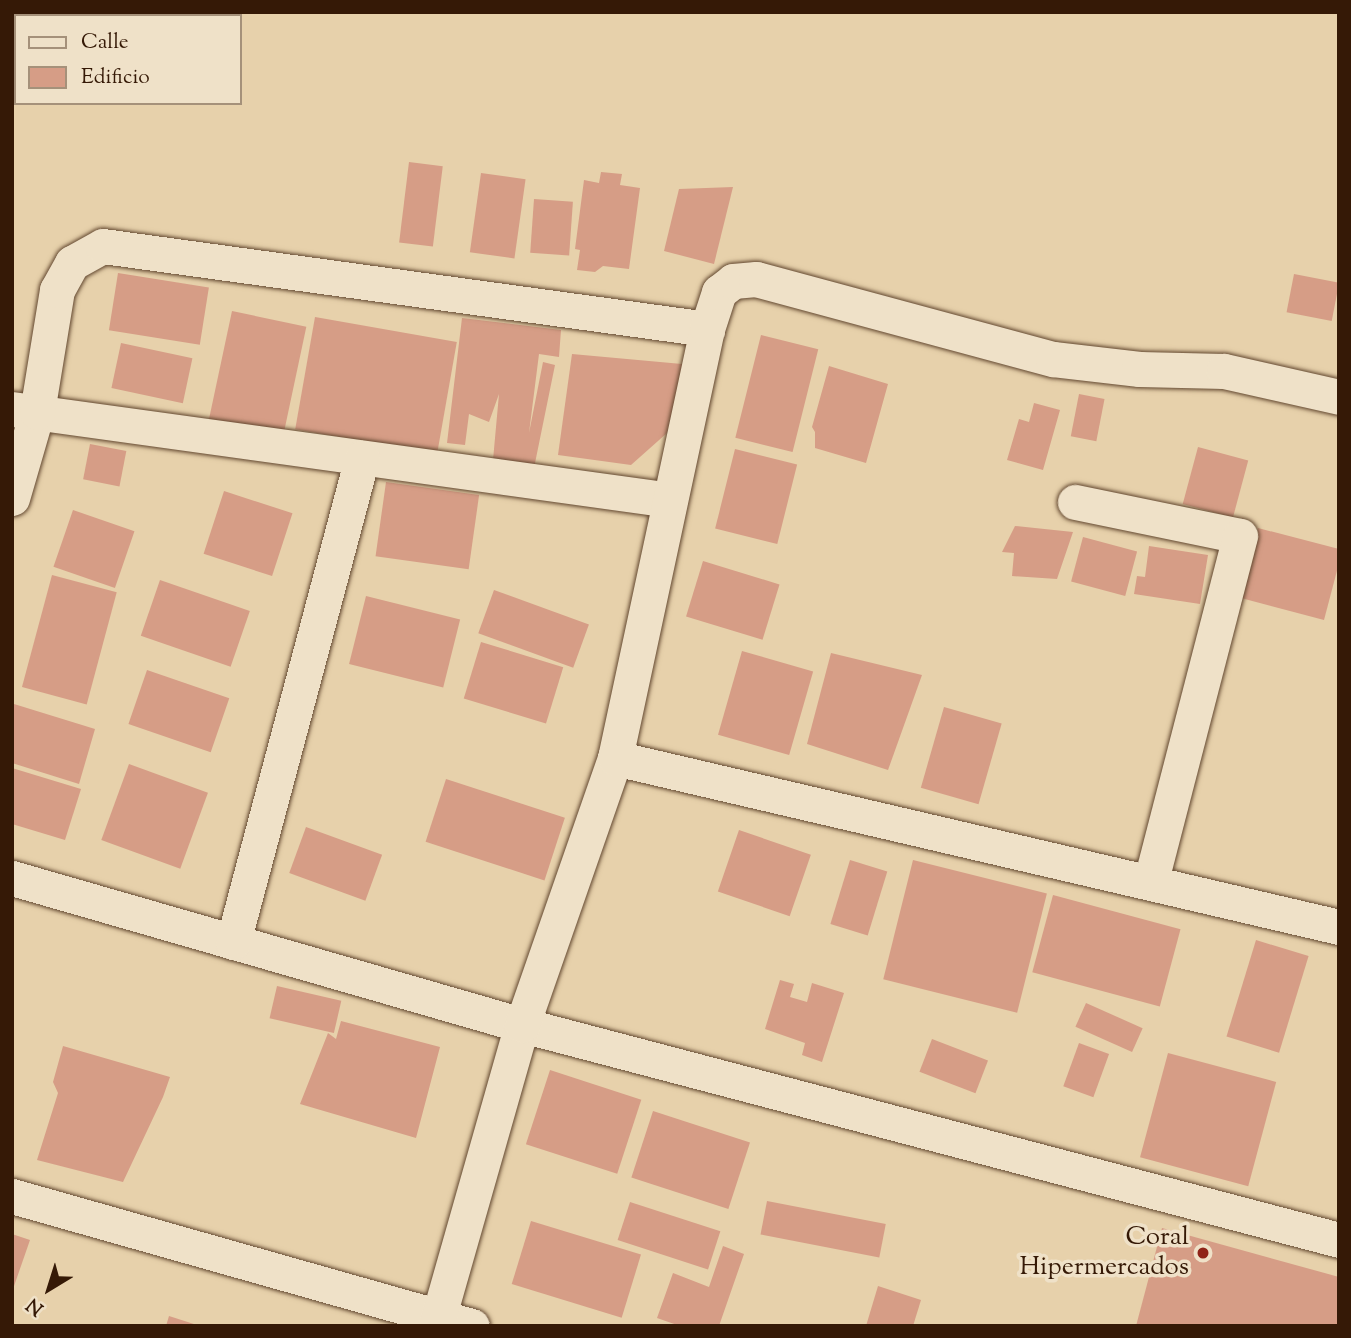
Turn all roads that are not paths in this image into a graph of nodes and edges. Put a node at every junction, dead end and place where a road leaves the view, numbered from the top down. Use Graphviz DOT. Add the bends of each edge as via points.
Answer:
graph roads {
  1 [pos="707,329"];
  2 [pos="1339,397"];
  3 [pos="25,410"];
  4 [pos="362,458"];
  5 [pos="12,498"];
  6 [pos="670,500"];
  7 [pos="1075,502"];
  8 [pos="615,758"];
  9 [pos="12,878"];
  10 [pos="1150,883"];
  11 [pos="1339,927"];
  12 [pos="233,942"];
  13 [pos="522,1025"];
  14 [pos="12,1196"];
  15 [pos="1339,1240"];
  16 [pos="438,1320"];
  17 [pos="472,1326"];
  1 -- 2 [label="street" via="719,292 733,281 757,279 1053,359 1139,369 1224,371"];
  1 -- 3 [label="street" via="103,246 72,263 57,290"];
  1 -- 6 [label="street"];
  3 -- 4 [label="street"];
  3 -- 5 [label="street"];
  4 -- 6 [label="street"];
  4 -- 12 [label="street"];
  6 -- 8 [label="street"];
  7 -- 10 [label="street" via="1240,536"];
  8 -- 10 [label="street"];
  8 -- 13 [label="street"];
  9 -- 12 [label="street"];
  10 -- 11 [label="street"];
  12 -- 13 [label="street"];
  13 -- 15 [label="street"];
  13 -- 16 [label="street"];
  14 -- 16 [label="street"];
  16 -- 17 [label="street"];
}
